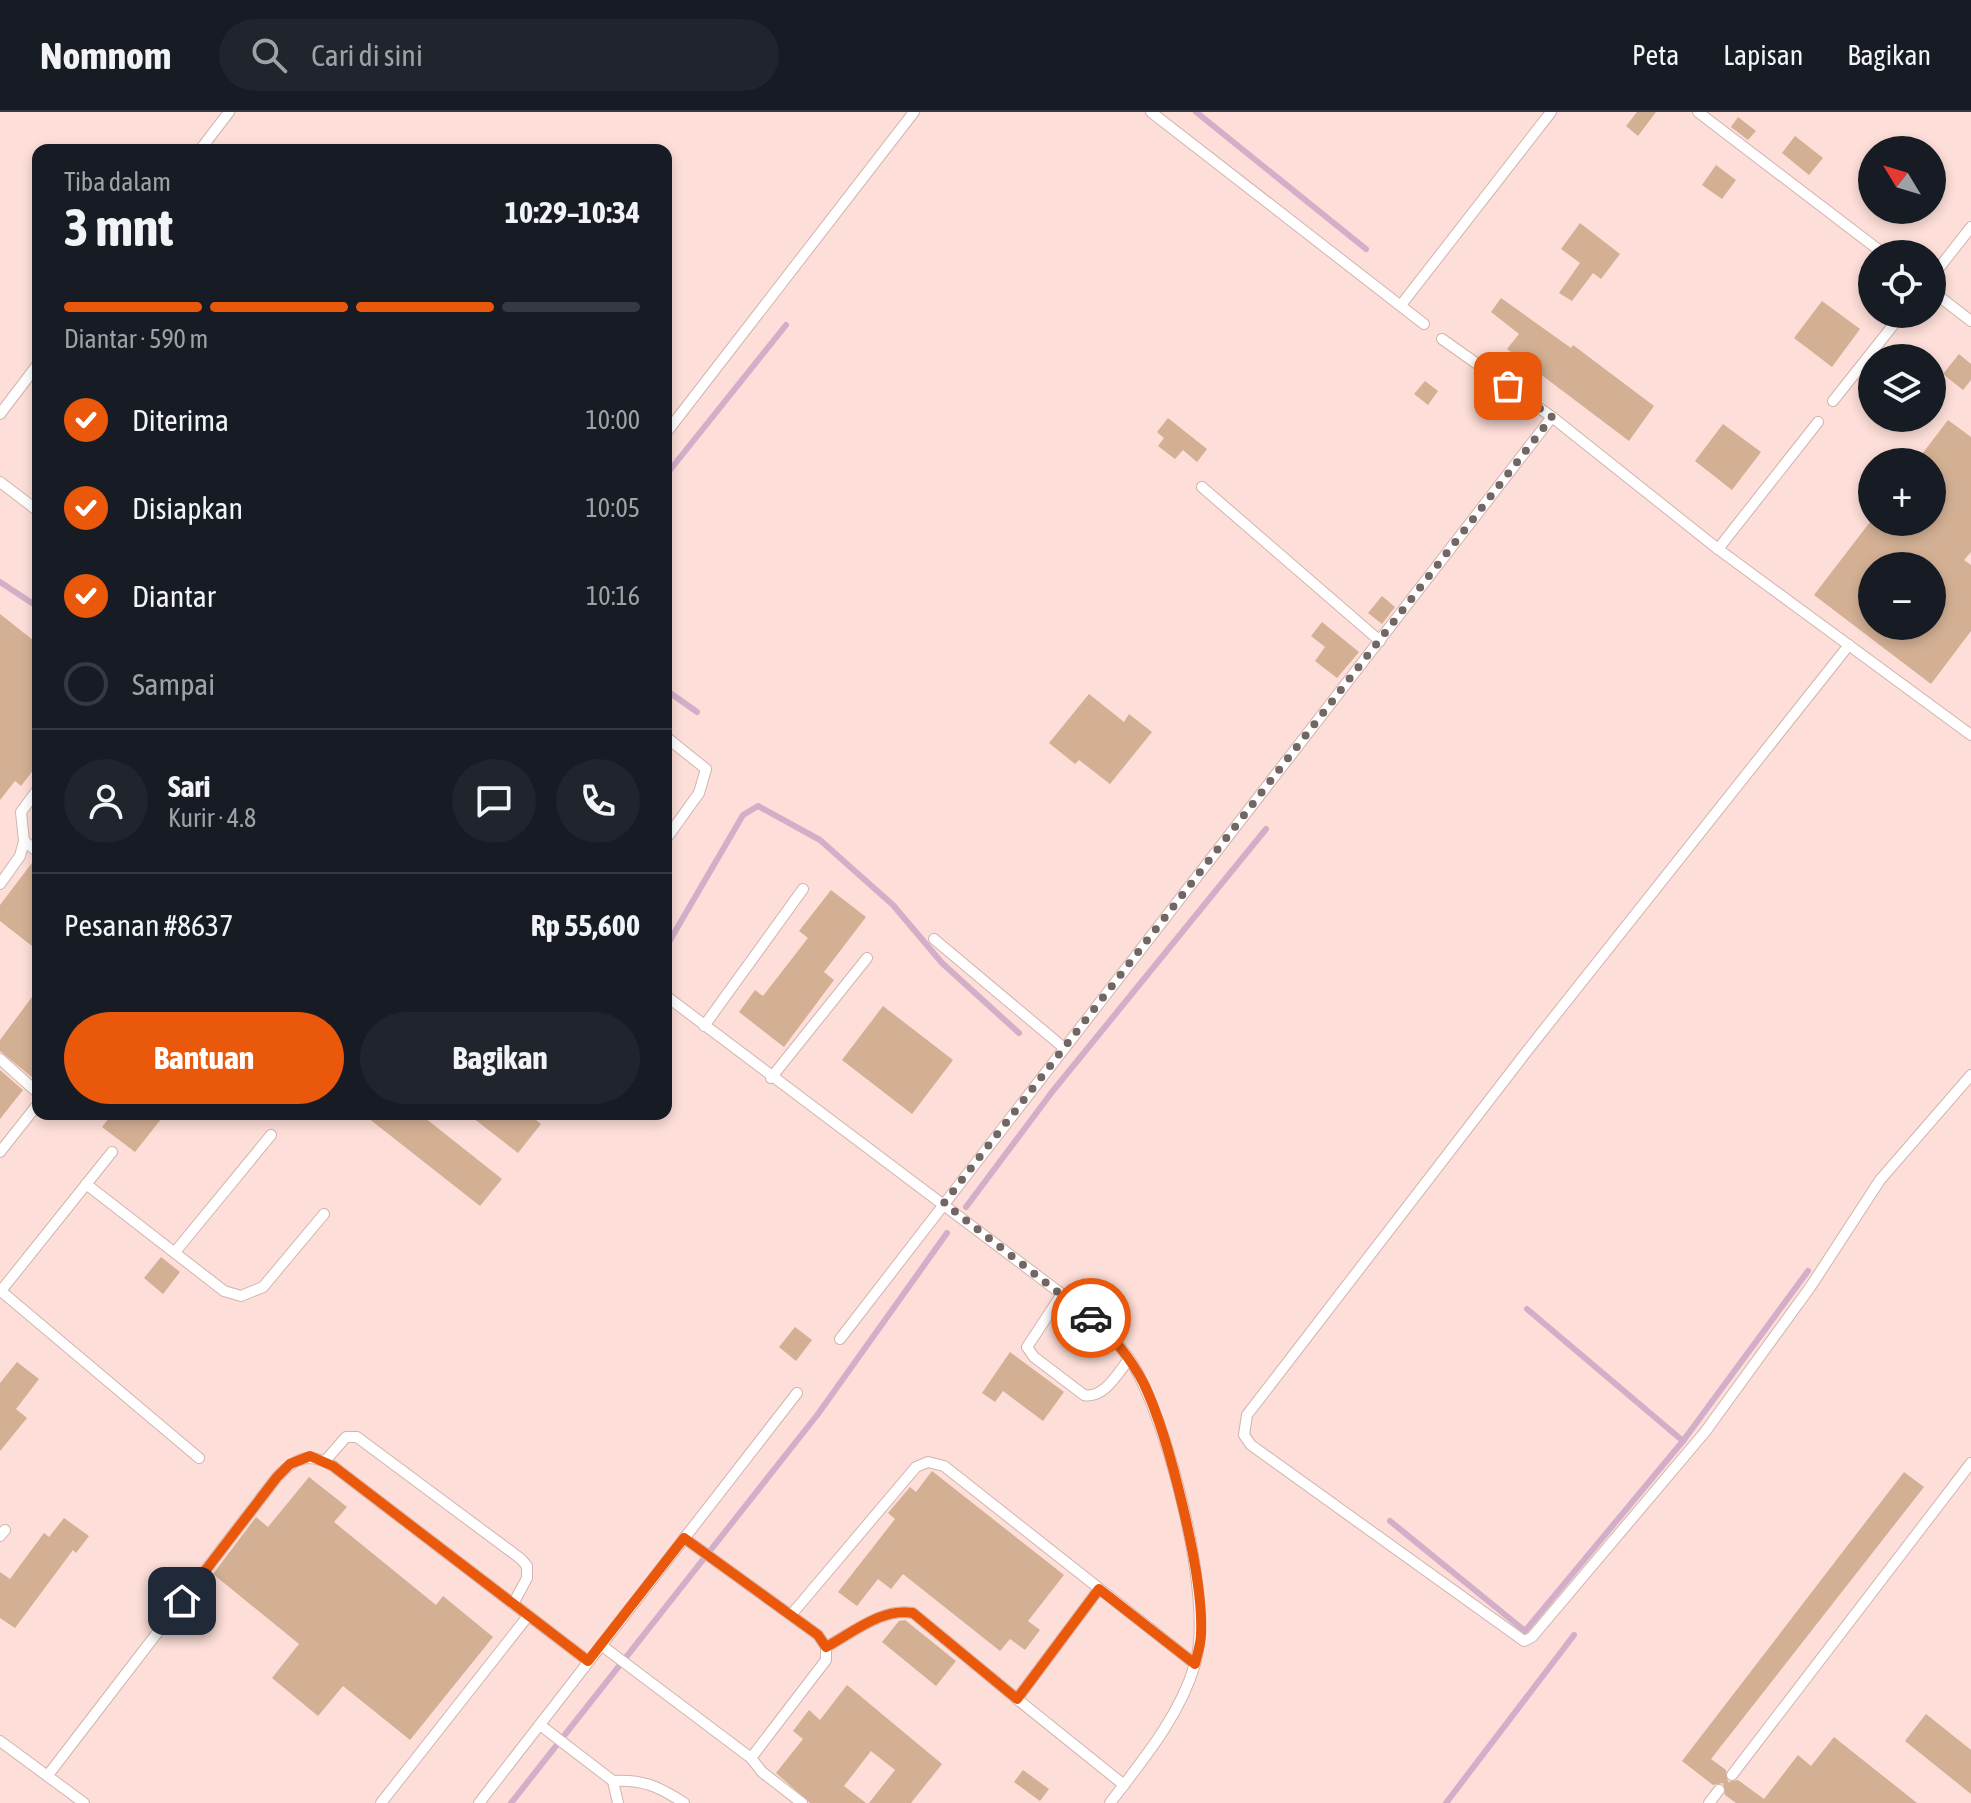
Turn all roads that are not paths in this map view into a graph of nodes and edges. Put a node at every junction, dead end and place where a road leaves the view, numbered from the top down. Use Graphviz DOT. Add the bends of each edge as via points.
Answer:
graph roads {
  1 [pos="229,112"];
  2 [pos="914,112"];
  3 [pos="1151,112"];
  4 [pos="1551,112"];
  5 [pos="1698,112"];
  6 [pos="205,144"];
  7 [pos="1971,227"];
  8 [pos="1866,240"];
  9 [pos="1946,259"];
  10 [pos="1946,302"];
  11 [pos="1401,305"];
  12 [pos="1971,321"];
  13 [pos="1424,324"];
  14 [pos="1891,328"];
  15 [pos="1442,339"];
  16 [pos="32,372"];
  17 [pos="1833,401"];
  18 [pos="0,414"];
  19 [pos="1552,417"];
  20 [pos="1818,422"];
  21 [pos="672,425"];
  22 [pos="0,482"];
  23 [pos="1202,487"];
  24 [pos="32,506"];
  25 [pos="1718,549"];
  26 [pos="1380,641"];
  27 [pos="1849,645"];
  28 [pos="1971,735"];
  29 [pos="672,741"];
  30 [pos="32,797"];
  31 [pos="672,830"];
  32 [pos="24,841"];
  33 [pos="32,847"];
  34 [pos="0,884"];
  35 [pos="803,889"];
  36 [pos="934,939"];
  37 [pos="867,958"];
  38 [pos="672,1001"];
  39 [pos="704,1026"];
  40 [pos="1064,1048"];
  41 [pos="0,1059"];
  42 [pos="1971,1075"];
  43 [pos="771,1078"];
  44 [pos="32,1088"];
  45 [pos="32,1112"];
  46 [pos="271,1135"];
  47 [pos="0,1152"];
  48 [pos="112,1152"];
  49 [pos="86,1184"];
  50 [pos="944,1203"];
  51 [pos="324,1214"];
  52 [pos="175,1252"];
  53 [pos="0,1292"];
  54 [pos="1062,1294"];
  55 [pos="840,1339"];
  56 [pos="1129,1359"];
  57 [pos="797,1393"];
  58 [pos="199,1458"];
  59 [pos="325,1461"];
  60 [pos="1971,1463"];
  61 [pos="684,1538"];
  62 [pos="1099,1589"];
  63 [pos="513,1604"];
  64 [pos="791,1615"];
  65 [pos="528,1616"];
  66 [pos="601,1645"];
  67 [pos="826,1647"];
  68 [pos="588,1661"];
  69 [pos="1195,1664"];
  70 [pos="1017,1699"];
  71 [pos="540,1725"];
  72 [pos="0,1741"];
  73 [pos="751,1758"];
  74 [pos="48,1775"];
  75 [pos="1732,1775"];
  76 [pos="613,1781"];
  77 [pos="1124,1785"];
  78 [pos="1719,1790"];
  79 [pos="84,1803"];
  80 [pos="381,1803"];
  81 [pos="479,1803"];
  82 [pos="618,1803"];
  83 [pos="684,1803"];
  84 [pos="802,1803"];
  85 [pos="1110,1803"];
  86 [pos="1709,1803"];
  1 -- 6 [label="lane"];
  2 -- 21 [label="lane"];
  3 -- 11 [label="lane"];
  4 -- 11 [label="lane"];
  5 -- 8 [label="lane"];
  7 -- 9 [label="lane"];
  10 -- 12 [label="lane"];
  11 -- 13 [label="lane"];
  14 -- 17 [label="lane"];
  15 -- 19 [label="lane"];
  16 -- 18 [label="lane"];
  19 -- 25 [label="lane"];
  19 -- 26 [label="lane"];
  20 -- 25 [label="lane"];
  22 -- 24 [label="lane"];
  23 -- 26 [label="lane"];
  25 -- 27 [label="lane"];
  26 -- 40 [label="lane"];
  27 -- 28 [label="lane"];
  27 -- 42 [label="lane" via="1266,1390 1247,1415 1244,1435 1524,1641 1705,1432 1880,1180"];
  29 -- 31 [label="lane" via="706,769 706,779"];
  30 -- 32 [label="lane" via="21,812"];
  32 -- 33 [label="lane"];
  32 -- 34 [label="lane"];
  35 -- 39 [label="lane"];
  36 -- 40 [label="lane"];
  37 -- 43 [label="lane"];
  38 -- 39 [label="lane"];
  39 -- 43 [label="lane"];
  40 -- 50 [label="lane"];
  41 -- 44 [label="lane"];
  43 -- 50 [label="lane"];
  45 -- 47 [label="lane"];
  46 -- 52 [label="lane"];
  48 -- 49 [label="lane"];
  49 -- 52 [label="lane"];
  49 -- 53 [label="lane"];
  50 -- 54 [label="lane"];
  50 -- 55 [label="lane"];
  51 -- 52 [label="lane" via="263,1287 241,1296 224,1291"];
  53 -- 58 [label="lane"];
  54 -- 56 [label="lane" via="1107,1331"];
  54 -- 56 [label="lane" via="1031,1336 1027,1347 1034,1357 1092,1396 1103,1391"];
  56 -- 69 [label="lane" via="1145,1386 1189,1539 1201,1635"];
  57 -- 61 [label="lane"];
  59 -- 63 [label="lane"];
  59 -- 63 [label="lane" via="346,1437 357,1437 525,1562 528,1570"];
  59 -- 74 [label="lane" via="300,1458 277,1477"];
  60 -- 75 [label="lane"];
  61 -- 64 [label="lane"];
  61 -- 66 [label="lane"];
  62 -- 64 [label="lane" via="944,1466 928,1462 916,1467"];
  62 -- 69 [label="lane"];
  62 -- 70 [label="lane"];
  63 -- 65 [label="lane"];
  64 -- 67 [label="lane"];
  65 -- 68 [label="lane"];
  65 -- 80 [label="lane"];
  66 -- 68 [label="lane"];
  66 -- 73 [label="lane"];
  67 -- 70 [label="lane" via="884,1615 913,1613"];
  67 -- 73 [label="lane" via="826,1660"];
  68 -- 71 [label="lane"];
  69 -- 77 [label="lane" via="1165,1726"];
  70 -- 77 [label="lane"];
  71 -- 76 [label="lane"];
  71 -- 81 [label="lane"];
  72 -- 74 [label="lane"];
  73 -- 84 [label="lane"];
  74 -- 79 [label="lane"];
  76 -- 82 [label="lane"];
  76 -- 83 [label="lane" via="636,1779"];
  77 -- 85 [label="lane"];
  78 -- 86 [label="lane"];
}
